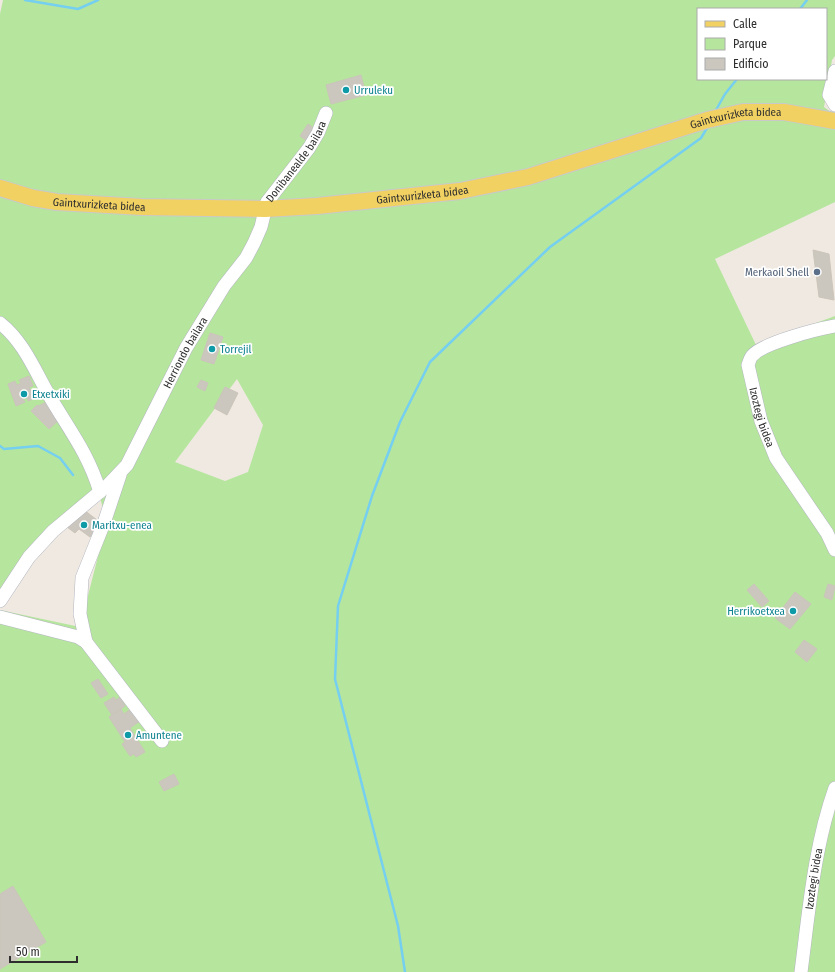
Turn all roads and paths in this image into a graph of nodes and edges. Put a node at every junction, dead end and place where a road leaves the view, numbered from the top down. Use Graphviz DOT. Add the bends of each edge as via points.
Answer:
graph roads {
  1 [pos="835,71"];
  2 [pos="834,104"];
  3 [pos="326,113"];
  4 [pos="835,121"];
  5 [pos="0,188"];
  6 [pos="265,209"];
  7 [pos="0,323"];
  8 [pos="835,326"];
  9 [pos="121,474"];
  10 [pos="100,492"];
  11 [pos="835,550"];
  12 [pos="0,600"];
  13 [pos="0,617"];
  14 [pos="86,642"];
  15 [pos="162,740"];
  16 [pos="835,788"];
  17 [pos="801,972"];
  1 -- 2 [label="street" via="829,95"];
  3 -- 6 [label="street, Donibanealde bailara" via="312,143 267,202"];
  4 -- 6 [label="main road, Gaintxurizketa bidea" via="784,112 743,112 707,120 528,177 460,191"];
  5 -- 6 [label="main road, Gaintxurizketa bidea" via="57,202 142,207"];
  6 -- 9 [label="street, Herriondo bailara" via="261,227 246,258 224,286 175,367"];
  7 -- 10 [label="street" via="21,346 82,446"];
  8 -- 11 [label="street, Izoztegi bidea" via="812,330 761,350 751,356 748,365 761,421 776,458 827,533"];
  9 -- 10 [label="street, Herriondo bailara"];
  9 -- 14 [label="street" via="82,578 80,614"];
  10 -- 12 [label="street, Herriondo bailara" via="54,531 29,557"];
  13 -- 14 [label="street" via="78,637"];
  14 -- 15 [label="street"];
  16 -- 17 [label="street, Izoztegi bidea" via="814,872"];
}
